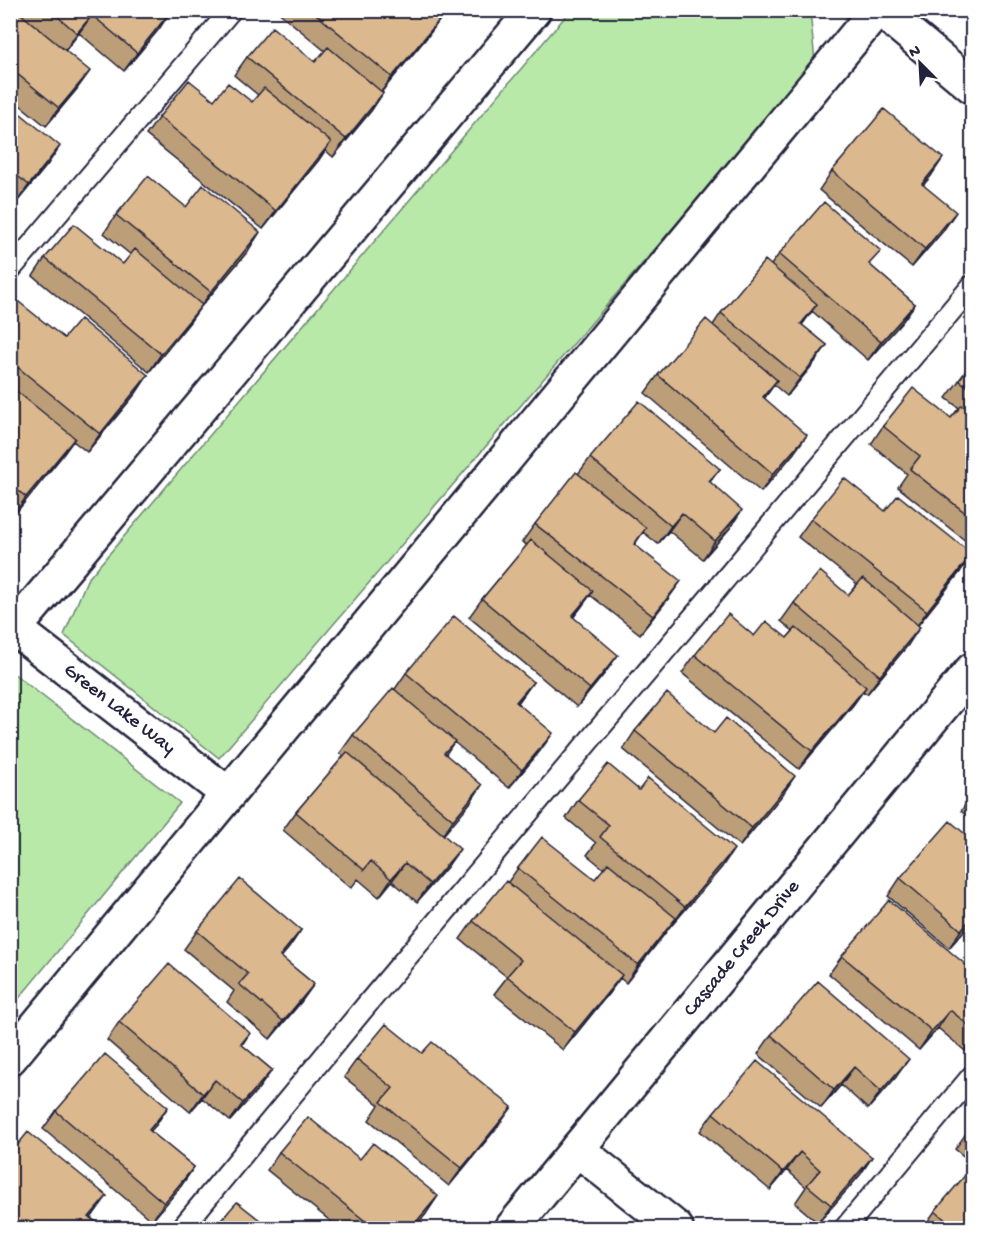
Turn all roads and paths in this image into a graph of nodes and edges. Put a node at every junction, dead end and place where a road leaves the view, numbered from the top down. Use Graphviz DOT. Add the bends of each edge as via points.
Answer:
graph roads {
  1 [pos="231,10"];
  2 [pos="534,10"];
  3 [pos="879,10"];
  4 [pos="972,86"];
  5 [pos="10,270"];
  6 [pos="972,286"];
  7 [pos="12,629"];
  8 [pos="972,670"];
  9 [pos="228,794"];
  10 [pos="10,1058"];
  11 [pos="972,1076"];
  12 [pos="577,1149"];
  13 [pos="182,1228"];
  14 [pos="512,1228"];
  15 [pos="676,1228"];
  16 [pos="845,1228"];
  1 -- 5 [label="lane"];
  2 -- 7 [label="street"];
  3 -- 4 [label="street"];
  3 -- 9 [label="street"];
  6 -- 13 [label="lane"];
  7 -- 9 [label="street, Green Lake Way"];
  8 -- 12 [label="street, Cascade Creek Drive"];
  9 -- 10 [label="street"];
  11 -- 16 [label="lane"];
  12 -- 14 [label="street, Cascade Creek Drive"];
  12 -- 15 [label="street"];
}
